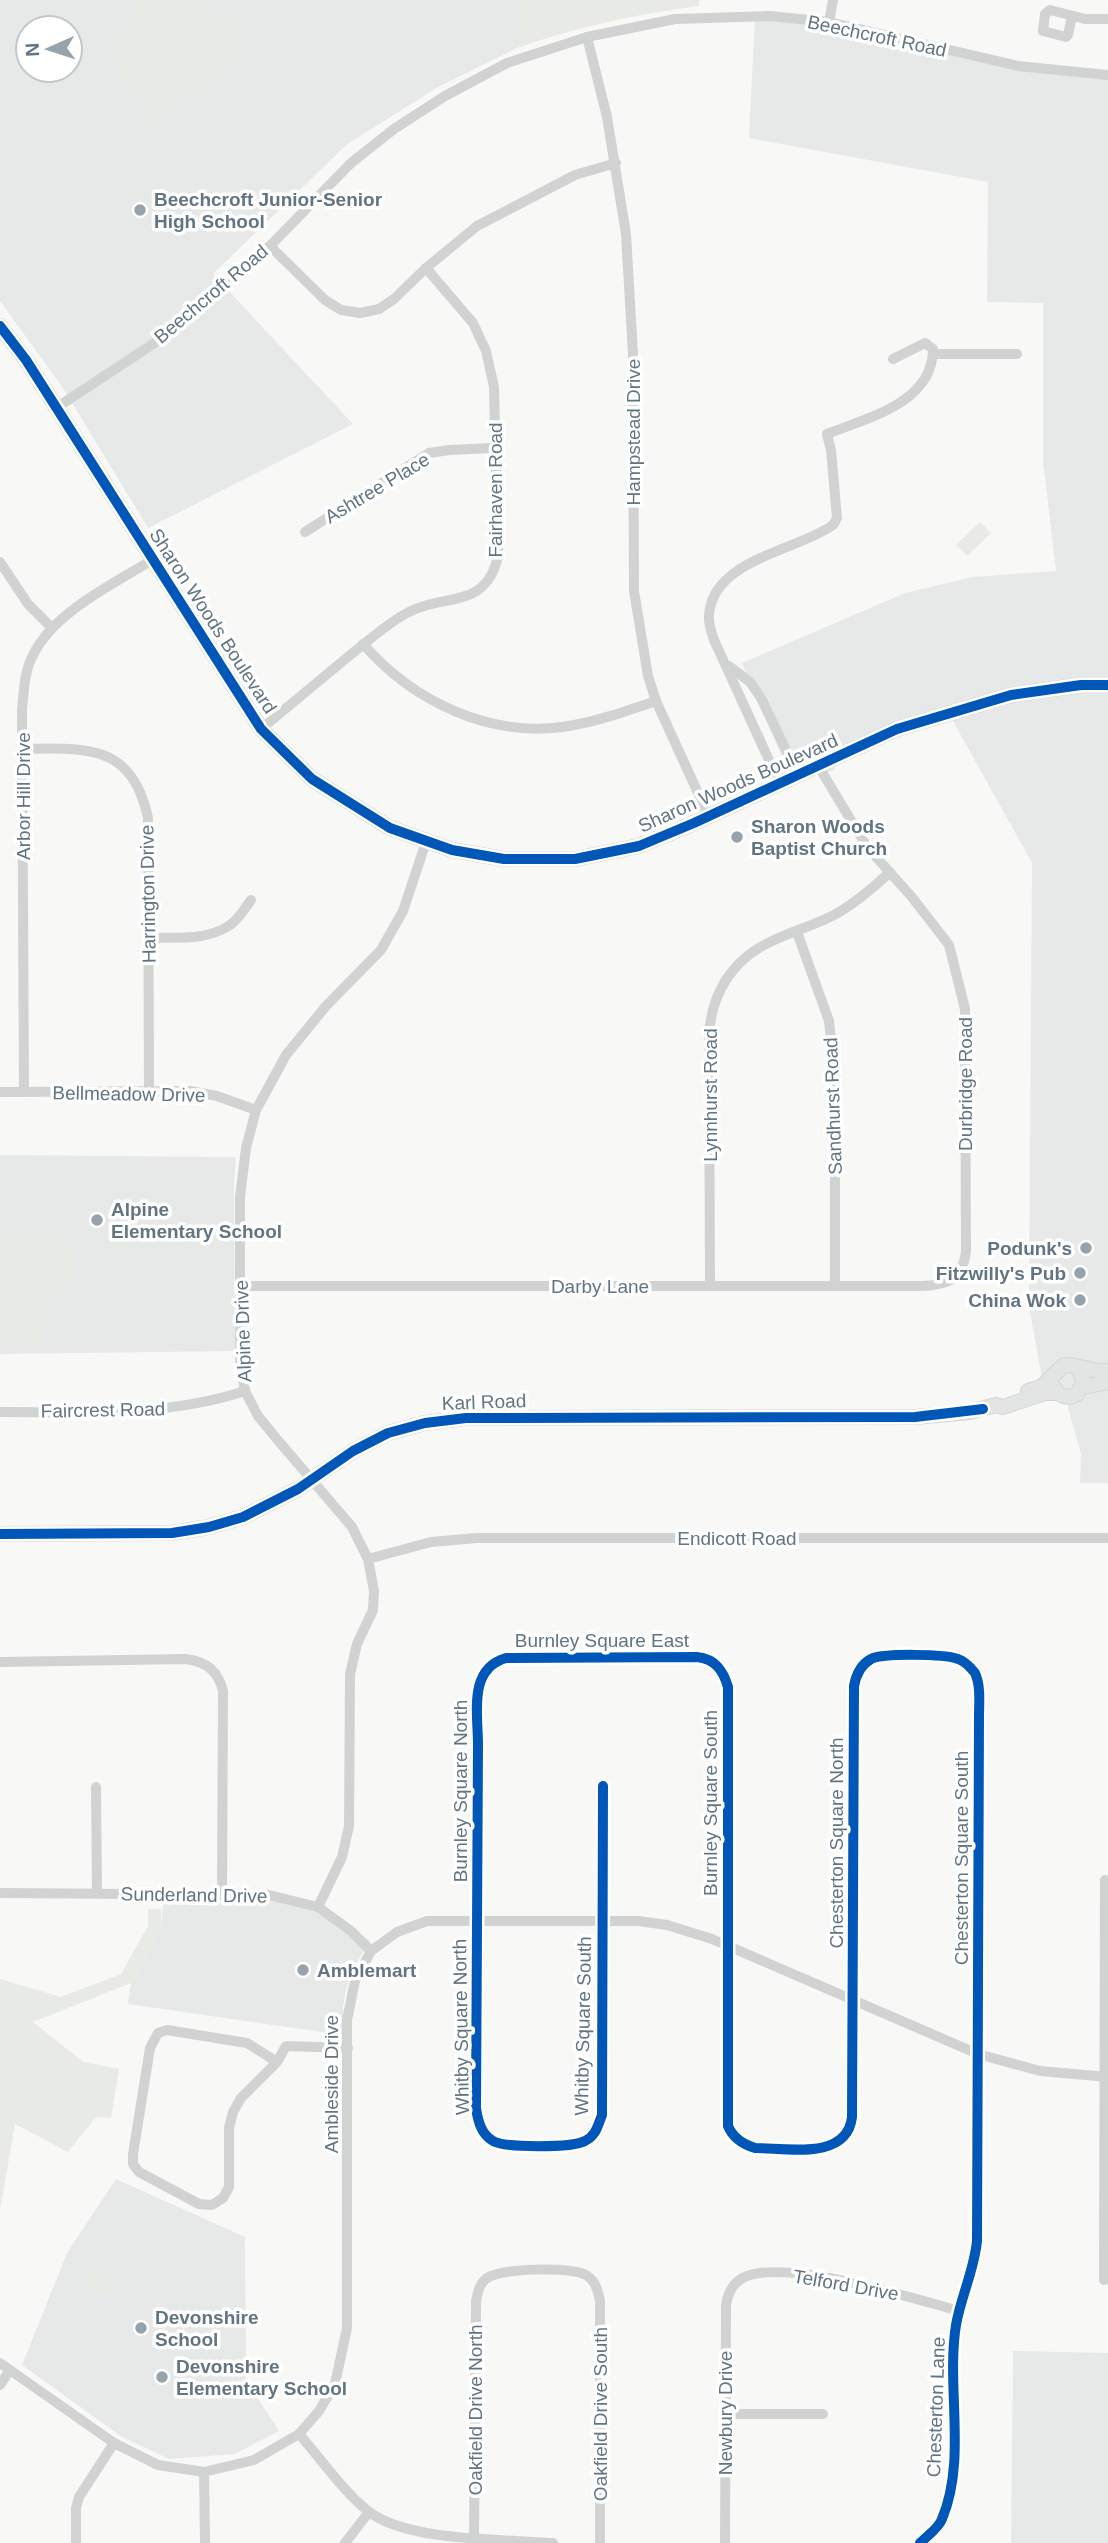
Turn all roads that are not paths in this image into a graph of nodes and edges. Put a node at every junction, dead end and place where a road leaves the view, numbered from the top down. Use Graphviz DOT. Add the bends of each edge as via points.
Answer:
graph roads {
  1 [pos="833,0"];
  2 [pos="1072,16"];
  3 [pos="1108,19"];
  4 [pos="829,22"];
  5 [pos="587,37"];
  6 [pos="1108,75"];
  7 [pos="616,163"];
  8 [pos="270,246"];
  9 [pos="426,268"];
  10 [pos="0,326"];
  11 [pos="933,354"];
  12 [pos="1017,354"];
  13 [pos="893,359"];
  14 [pos="56,408"];
  15 [pos="495,449"];
  16 [pos="304,532"];
  17 [pos="152,560"];
  18 [pos="0,562"];
  19 [pos="51,627"];
  20 [pos="363,645"];
  21 [pos="726,663"];
  22 [pos="1108,685"];
  23 [pos="656,701"];
  24 [pos="261,729"];
  25 [pos="23,749"];
  26 [pos="819,767"];
  27 [pos="798,775"];
  28 [pos="779,782"];
  29 [pos="709,817"];
  30 [pos="426,842"];
  31 [pos="890,872"];
  32 [pos="251,900"];
  33 [pos="797,932"];
  34 [pos="149,938"];
  35 [pos="149,1091"];
  36 [pos="0,1092"];
  37 [pos="24,1092"];
  38 [pos="256,1110"];
  39 [pos="958,1275"];
  40 [pos="240,1286"];
  41 [pos="710,1286"];
  42 [pos="835,1286"];
  43 [pos="1078,1368"];
  44 [pos="1108,1371"];
  45 [pos="1053,1376"];
  46 [pos="1108,1382"];
  47 [pos="1083,1387"];
  48 [pos="246,1391"];
  49 [pos="1058,1393"];
  50 [pos="996,1405"];
  51 [pos="0,1412"];
  52 [pos="311,1480"];
  53 [pos="0,1534"];
  54 [pos="1108,1538"];
  55 [pos="368,1559"];
  56 [pos="0,1662"];
  57 [pos="716,1664"];
  58 [pos="488,1666"];
  59 [pos="854,1686"];
  60 [pos="603,1786"];
  61 [pos="96,1787"];
  62 [pos="1105,1880"];
  63 [pos="0,1893"];
  64 [pos="222,1893"];
  65 [pos="97,1894"];
  66 [pos="318,1907"];
  67 [pos="477,1920"];
  68 [pos="603,1920"];
  69 [pos="727,1947"];
  70 [pos="371,1951"];
  71 [pos="853,2001"];
  72 [pos="348,2048"];
  73 [pos="978,2054"];
  74 [pos="276,2062"];
  75 [pos="1107,2076"];
  76 [pos="596,2132"];
  77 [pos="845,2136"];
  78 [pos="1104,2280"];
  79 [pos="481,2283"];
  80 [pos="733,2285"];
  81 [pos="960,2311"];
  82 [pos="0,2363"];
  83 [pos="10,2370"];
  84 [pos="0,2385"];
  85 [pos="726,2414"];
  86 [pos="823,2414"];
  87 [pos="299,2434"];
  88 [pos="114,2443"];
  89 [pos="204,2472"];
  90 [pos="369,2512"];
  91 [pos="474,2537"];
  92 [pos="76,2543"];
  93 [pos="205,2543"];
  94 [pos="345,2543"];
  95 [pos="552,2543"];
  96 [pos="600,2543"];
  97 [pos="725,2543"];
  98 [pos="920,2543"];
  1 -- 4 [label="street"];
  2 -- 3 [label="street"];
  4 -- 5 [label="street, Beechcroft Road" via="770,16 701,17"];
  4 -- 6 [label="street, Beechcroft Road" via="1018,66"];
  5 -- 7 [label="street, Hampstead Drive"];
  5 -- 8 [label="street, Beechcroft Road" via="507,62 394,129 351,163"];
  7 -- 9 [label="street" via="575,175 477,226"];
  7 -- 23 [label="street, Hampstead Drive" via="626,234 633,354 634,591"];
  8 -- 9 [label="street" via="325,300 341,310 360,313 379,309 394,299"];
  8 -- 14 [label="street, Beechcroft Road" via="156,342"];
  9 -- 15 [label="street, Fairhaven Road" via="473,323 486,351 494,387"];
  10 -- 14 [label="street, Sharon Woods Boulevard"];
  11 -- 12 [label="street"];
  11 -- 13 [label="street" via="925,343"];
  11 -- 21 [label="street" via="925,378 898,405 827,434 837,518 833,525 734,572 713,597 709,619"];
  14 -- 17 [label="street, Sharon Woods Boulevard"];
  15 -- 16 [label="street, Ashtree Place" via="429,453"];
  15 -- 20 [label="street, Fairhaven Road" via="498,556 494,573 472,595 407,612"];
  17 -- 19 [label="street, Arbor Hill Drive"];
  17 -- 24 [label="street, Sharon Woods Boulevard"];
  18 -- 19 [label="street" via="28,604"];
  19 -- 25 [label="street, Arbor Hill Drive" via="24,680"];
  20 -- 23 [label="street" via="409,688 476,720 519,727 568,726"];
  20 -- 24 [label="street, Fairhaven Road"];
  21 -- 27 [label="street" via="750,682 761,698"];
  21 -- 28 [label="street"];
  22 -- 26 [label="street, Sharon Woods Boulevard" via="1005,696 897,730"];
  23 -- 29 [label="street, Hampstead Drive"];
  24 -- 30 [label="street, Sharon Woods Boulevard" via="312,779 390,828"];
  25 -- 34 [label="street, Harrington Drive" via="89,749 112,758 134,780 148,818"];
  25 -- 37 [label="street, Arbor Hill Drive"];
  26 -- 27 [label="street, Sharon Woods Boulevard"];
  26 -- 31 [label="street, Durbridge Road" via="867,847"];
  27 -- 28 [label="street, Sharon Woods Boulevard"];
  28 -- 29 [label="street, Sharon Woods Boulevard"];
  29 -- 30 [label="street, Sharon Woods Boulevard" via="639,846 575,859 504,859"];
  30 -- 38 [label="street, Alpine Drive" via="402,911 381,950 286,1055"];
  31 -- 33 [label="street, Lynnhurst Road" via="835,915"];
  31 -- 39 [label="street, Durbridge Road" via="949,945 965,1009 965,1252"];
  32 -- 34 [label="street" via="232,924 214,934"];
  33 -- 41 [label="street, Lynnhurst Road" via="767,943 737,966 724,981 711,1015"];
  33 -- 42 [label="street, Sandhurst Road" via="829,1021 835,1074"];
  34 -- 35 [label="street, Harrington Drive"];
  35 -- 37 [label="street, Bellmeadow Drive"];
  35 -- 38 [label="street, Bellmeadow Drive" via="190,1091"];
  36 -- 37 [label="street, Bellmeadow Drive"];
  38 -- 40 [label="street, Alpine Drive" via="240,1197"];
  39 -- 42 [label="street, Darby Lane" via="937,1286"];
  40 -- 41 [label="street, Darby Lane"];
  40 -- 48 [label="street, Alpine Drive" via="240,1359"];
  41 -- 42 [label="street, Darby Lane"];
  43 -- 44 [label="street"];
  43 -- 45 [label="street" via="1063,1365"];
  43 -- 47 [label="street" via="1084,1377"];
  45 -- 49 [label="street"];
  45 -- 50 [label="street, Karl Road" via="1041,1387 1001,1399"];
  46 -- 47 [label="street"];
  47 -- 49 [label="street" via="1071,1397"];
  48 -- 51 [label="street, Faircrest Road" via="158,1410"];
  48 -- 52 [label="street, Alpine Drive" via="258,1416"];
  49 -- 50 [label="street, Karl Road"];
  50 -- 52 [label="street, Karl Road" via="915,1417 466,1418 388,1433"];
  52 -- 53 [label="street, Karl Road" via="243,1517 209,1527 173,1533"];
  52 -- 55 [label="street, Alpine Drive" via="352,1527"];
  54 -- 55 [label="street, Endicott Road" via="477,1538 431,1542"];
  55 -- 66 [label="street, Alpine Drive" via="373,1610 357,1644 350,1674 349,1826 342,1857"];
  56 -- 64 [label="street" via="186,1660 210,1667 220,1678 223,1691"];
  57 -- 58 [label="street, Burnley Square East" via="697,1657 574,1657 506,1658"];
  57 -- 69 [label="street, Burnley Square South" via="728,1687"];
  58 -- 67 [label="street, Burnley Square North" via="478,1687"];
  59 -- 71 [label="street, Chesterton Square North"];
  59 -- 73 [label="street, Chesterton Square South" via="862,1666 886,1656 959,1659 975,1674"];
  60 -- 68 [label="street, Whitby Square South"];
  61 -- 65 [label="street"];
  62 -- 75 [label="street"];
  63 -- 65 [label="street, Sunderland Drive"];
  64 -- 65 [label="street, Sunderland Drive"];
  64 -- 66 [label="street, Sunderland Drive" via="269,1895"];
  66 -- 70 [label="street, Sunderland Drive"];
  67 -- 68 [label="street, Ambleside Drive"];
  67 -- 70 [label="street, Ambleside Drive" via="427,1921 397,1932"];
  67 -- 76 [label="street, Whitby Square North" via="476,2108 483,2133 503,2145 572,2145"];
  68 -- 69 [label="street, Ambleside Drive" via="667,1925"];
  68 -- 76 [label="street, Whitby Square South" via="602,2115"];
  69 -- 71 [label="street, Ambleside Drive"];
  69 -- 77 [label="street, Burnley Square South" via="728,2126 735,2137 755,2148 821,2148"];
  70 -- 72 [label="street, Ambleside Drive" via="349,2003"];
  71 -- 73 [label="street, Ambleside Drive"];
  71 -- 77 [label="street, Chesterton Square North" via="852,2117"];
  72 -- 74 [label="street" via="286,2046"];
  72 -- 87 [label="street, Ambleside Drive" via="347,2328 335,2384"];
  73 -- 75 [label="street, Ambleside Drive" via="1040,2071"];
  73 -- 81 [label="street, Chesterton Lane" via="975,2260"];
  74 -- 74 [label="street" via="233,2112 229,2187 212,2205 199,2204 139,2172 132,2154 155,2036 167,2030 247,2043"];
  75 -- 78 [label="street"];
  79 -- 91 [label="street, Oakfield Drive North" via="476,2301"];
  79 -- 96 [label="street, Oakfield Drive South" via="502,2272 568,2271 584,2274 596,2286 600,2301"];
  80 -- 81 [label="street, Telford Drive" via="748,2275 790,2274 839,2280"];
  80 -- 85 [label="street, Newbury Drive" via="726,2305"];
  81 -- 98 [label="street, Chesterton Lane" via="954,2357 953,2478 942,2522"];
  82 -- 83 [label="street, Ambleside Drive"];
  83 -- 84 [label="street"];
  83 -- 88 [label="street, Ambleside Drive"];
  85 -- 86 [label="street"];
  85 -- 97 [label="street, Newbury Drive"];
  87 -- 89 [label="street, Ambleside Drive" via="254,2460"];
  87 -- 90 [label="street"];
  88 -- 89 [label="street, Ambleside Drive" via="158,2465"];
  88 -- 92 [label="street" via="79,2497"];
  89 -- 93 [label="street"];
  90 -- 91 [label="street" via="405,2529"];
  90 -- 94 [label="street"];
  91 -- 95 [label="street"];
}
